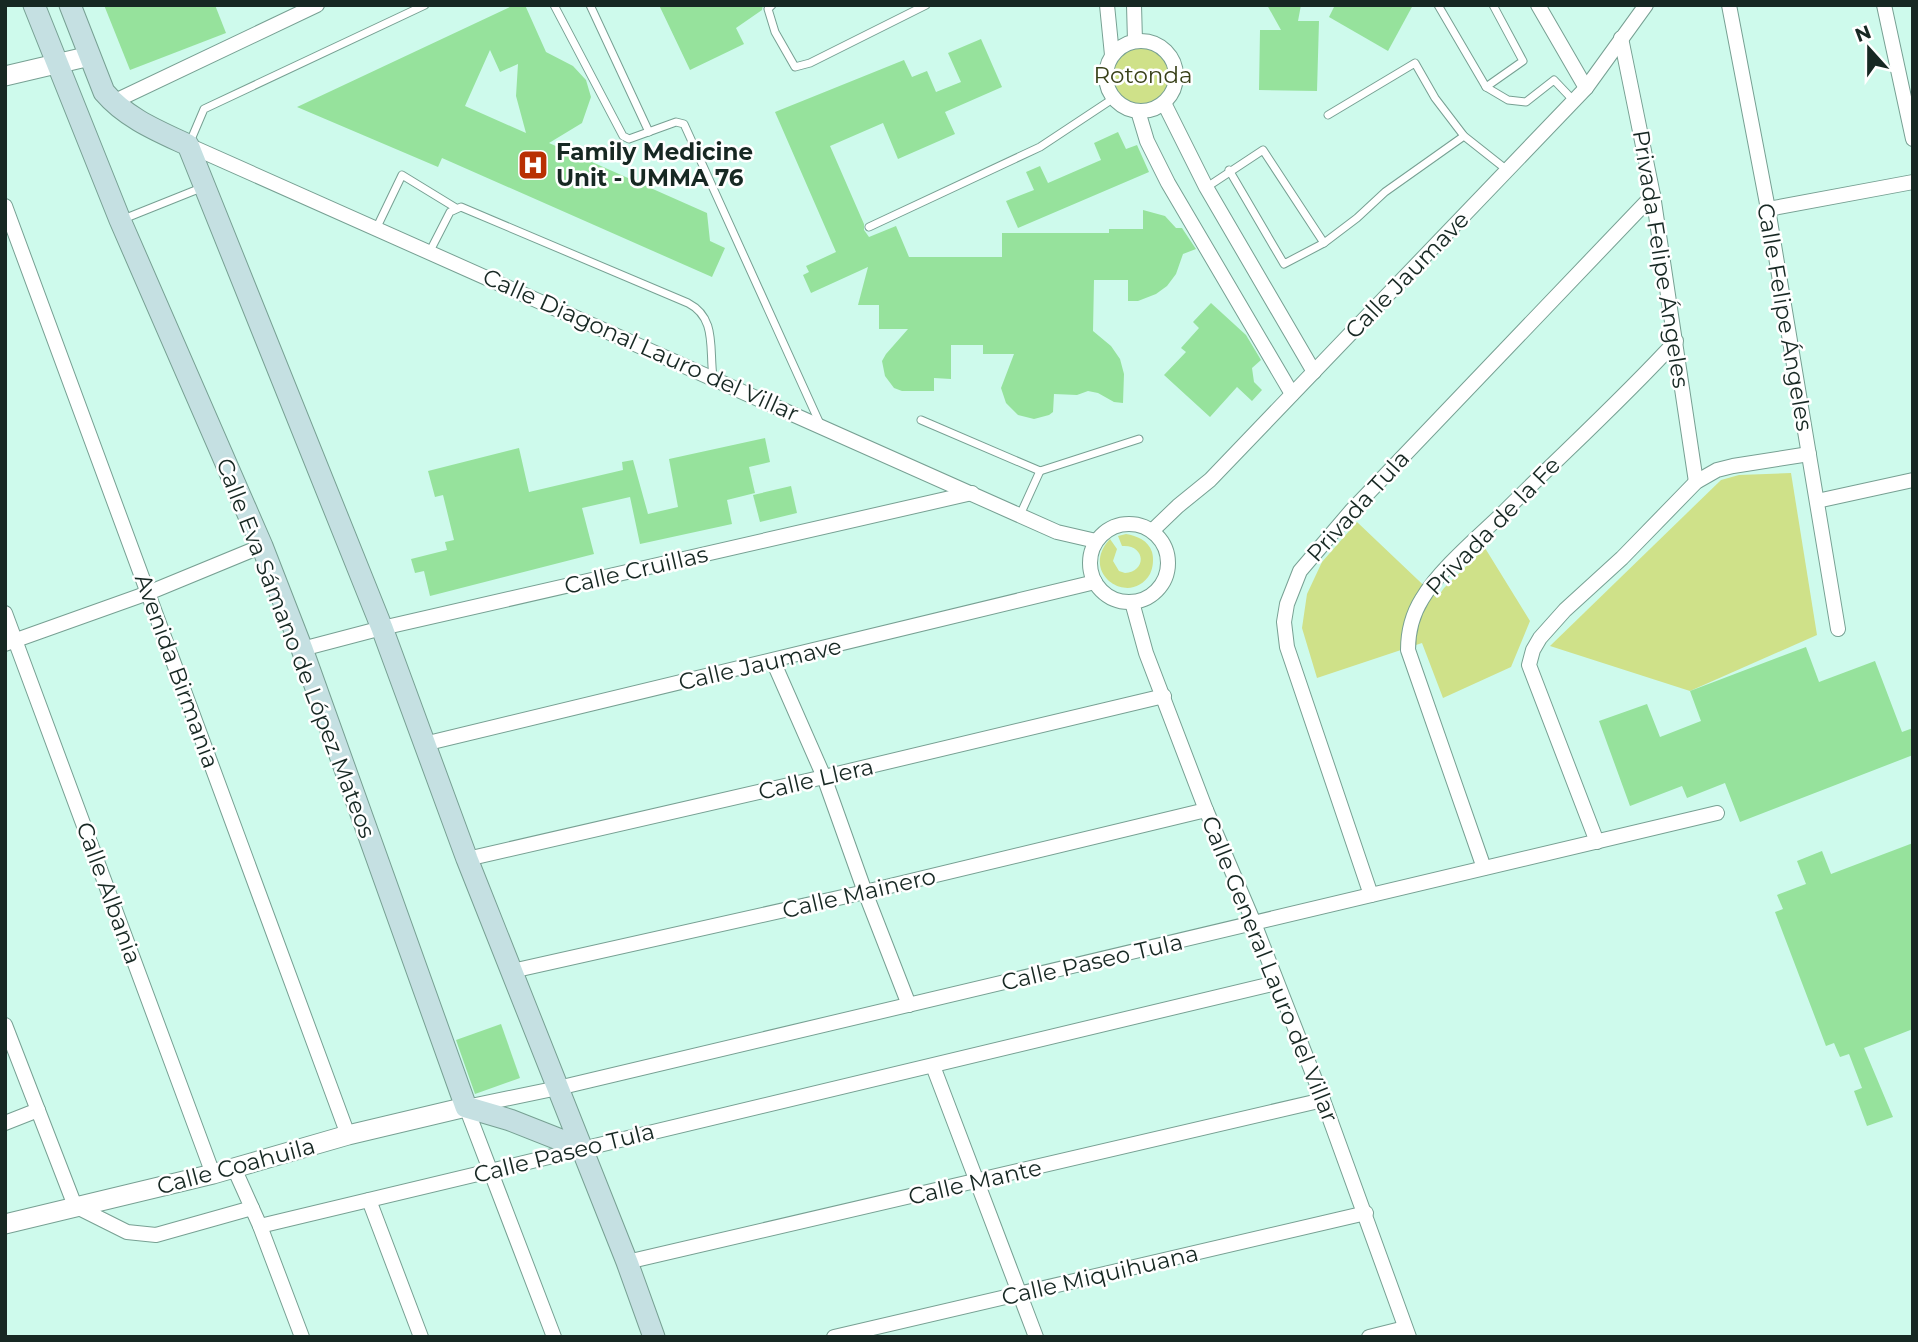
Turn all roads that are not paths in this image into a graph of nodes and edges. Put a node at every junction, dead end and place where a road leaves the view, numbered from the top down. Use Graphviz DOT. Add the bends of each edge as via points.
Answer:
graph roads {
  1 [pos="34,5"];
  2 [pos="70,5"];
  3 [pos="317,5"];
  4 [pos="425,5"];
  5 [pos="554,5"];
  6 [pos="590,5"];
  7 [pos="772,5"];
  8 [pos="926,5"];
  9 [pos="1107,5"];
  10 [pos="1135,5"];
  11 [pos="1438,5"];
  12 [pos="1493,5"];
  13 [pos="1538,5"];
  14 [pos="1646,5"];
  15 [pos="1729,5"];
  16 [pos="1884,5"];
  17 [pos="1621,38"];
  18 [pos="1135,41"];
  19 [pos="1112,55"];
  20 [pos="90,56"];
  21 [pos="57,64"];
  22 [pos="5,76"];
  23 [pos="1486,87"];
  24 [pos="1586,88"];
  25 [pos="1114,99"];
  26 [pos="1574,101"];
  27 [pos="113,103"];
  28 [pos="1164,103"];
  29 [pos="1138,111"];
  30 [pos="1328,115"];
  31 [pos="649,132"];
  32 [pos="1464,136"];
  33 [pos="1913,139"];
  34 [pos="188,145"];
  35 [pos="1229,170"];
  36 [pos="1507,171"];
  37 [pos="1913,182"];
  38 [pos="205,186"];
  39 [pos="1206,187"];
  40 [pos="1653,195"];
  41 [pos="5,206"];
  42 [pos="456,208"];
  43 [pos="1768,209"];
  44 [pos="120,220"];
  45 [pos="377,227"];
  46 [pos="869,227"];
  47 [pos="1324,243"];
  48 [pos="430,251"];
  49 [pos="1676,341"];
  50 [pos="1314,372"];
  51 [pos="713,377"];
  52 [pos="1293,394"];
  53 [pos="921,420"];
  54 [pos="822,426"];
  55 [pos="1139,439"];
  56 [pos="1809,454"];
  57 [pos="1040,471"];
  58 [pos="1913,480"];
  59 [pos="1696,482"];
  60 [pos="972,493"];
  61 [pos="1817,501"];
  62 [pos="1020,515"];
  63 [pos="1152,531"];
  64 [pos="1096,541"];
  65 [pos="262,546"];
  66 [pos="1095,582"];
  67 [pos="148,593"];
  68 [pos="1132,602"];
  69 [pos="5,613"];
  70 [pos="382,628"];
  71 [pos="1838,629"];
  72 [pos="10,642"];
  73 [pos="302,649"];
  74 [pos="773,661"];
  75 [pos="1164,696"];
  76 [pos="424,744"];
  77 [pos="824,778"];
  78 [pos="1206,810"];
  79 [pos="1717,813"];
  80 [pos="1597,842"];
  81 [pos="467,859"];
  82 [pos="1485,868"];
  83 [pos="865,892"];
  84 [pos="1371,895"];
  85 [pos="1254,923"];
  86 [pos="512,971"];
  87 [pos="1276,983"];
  88 [pos="909,1005"];
  89 [pos="5,1025"];
  90 [pos="933,1066"];
  91 [pos="558,1088"];
  92 [pos="1323,1100"];
  93 [pos="466,1107"];
  94 [pos="38,1110"];
  95 [pos="5,1123"];
  96 [pos="348,1135"];
  97 [pos="581,1148"];
  98 [pos="234,1168"];
  99 [pos="491,1171"];
  100 [pos="213,1174"];
  101 [pos="977,1182"];
  102 [pos="369,1200"];
  103 [pos="75,1206"];
  104 [pos="252,1208"];
  105 [pos="1366,1213"];
  106 [pos="5,1224"];
  107 [pos="260,1226"];
  108 [pos="627,1262"];
  109 [pos="1020,1294"];
  110 [pos="1407,1332"];
  111 [pos="302,1337"];
  112 [pos="421,1337"];
  113 [pos="554,1337"];
  114 [pos="654,1337"];
  115 [pos="834,1337"];
  116 [pos="1036,1337"];
  117 [pos="1369,1337"];
  1 -- 21 [label="main road, Calle Eva Sámano de López Mateos"];
  2 -- 20 [label="main road"];
  3 -- 27 [label="street"];
  4 -- 34 [label="lane" via="204,110"];
  5 -- 31 [label="lane" via="623,136 629,139"];
  6 -- 31 [label="lane"];
  7 -- 8 [label="lane" via="768,9 775,32 794,66 810,63"];
  9 -- 19 [label="street"];
  10 -- 18 [label="street"];
  11 -- 23 [label="lane"];
  12 -- 23 [label="lane" via="1523,61"];
  13 -- 24 [label="street"];
  14 -- 17 [label="street, Calle Jaumave"];
  15 -- 43 [label="street, Calle Felipe Ángeles"];
  16 -- 33 [label="street"];
  17 -- 24 [label="street, Calle Jaumave"];
  17 -- 40 [label="street, Privada Felipe Ángeles"];
  18 -- 19 [label="street"];
  18 -- 28 [label="street" via="1162,47 1173,61 1176,79"];
  19 -- 25 [label="street" via="1106,82"];
  20 -- 21 [label="street"];
  20 -- 27 [label="main road"];
  21 -- 22 [label="street"];
  21 -- 44 [label="main road, Calle Eva Sámano de López Mateos"];
  23 -- 26 [label="lane" via="1508,100 1526,102 1554,80"];
  24 -- 26 [label="street, Calle Jaumave"];
  25 -- 29 [label="street"];
  25 -- 46 [label="lane" via="1040,147"];
  26 -- 36 [label="street, Calle Jaumave"];
  27 -- 34 [label="main road"];
  28 -- 29 [label="street"];
  28 -- 39 [label="street"];
  29 -- 52 [label="street" via="1168,183"];
  30 -- 32 [label="lane" via="1415,63"];
  31 -- 54 [label="lane" via="676,122 684,124"];
  32 -- 36 [label="lane"];
  32 -- 47 [label="lane" via="1385,191"];
  34 -- 38 [label="main road"];
  34 -- 45 [label="street, Calle Diagonal Lauro del Villar"];
  35 -- 39 [label="lane"];
  35 -- 47 [label="lane" via="1263,150"];
  35 -- 47 [label="lane" via="1284,264"];
  36 -- 50 [label="street, Calle Jaumave"];
  37 -- 43 [label="street"];
  38 -- 44 [label="lane"];
  38 -- 70 [label="main road"];
  39 -- 50 [label="street"];
  40 -- 49 [label="street, Privada Felipe Ángeles"];
  40 -- 84 [label="street, Privada Tula" via="1352,510 1300,571 1293,587 1284,622 1287,647"];
  41 -- 67 [label="street, Avenida Birmania"];
  42 -- 45 [label="lane" via="402,175"];
  42 -- 48 [label="lane"];
  42 -- 51 [label="lane" via="700,310 707,322"];
  43 -- 56 [label="street, Calle Felipe Ángeles"];
  44 -- 65 [label="main road, Calle Eva Sámano de López Mateos"];
  45 -- 48 [label="street, Calle Diagonal Lauro del Villar"];
  48 -- 51 [label="street, Calle Diagonal Lauro del Villar"];
  49 -- 59 [label="street, Privada Felipe Ángeles"];
  49 -- 82 [label="street, Privada de la Fe" via="1458,558 1422,599 1408,632 1408,650"];
  50 -- 52 [label="street, Calle Jaumave"];
  51 -- 54 [label="street, Calle Diagonal Lauro del Villar"];
  52 -- 63 [label="street, Calle Jaumave" via="1210,480"];
  53 -- 57 [label="lane"];
  54 -- 60 [label="street, Calle Diagonal Lauro del Villar"];
  55 -- 57 [label="lane"];
  56 -- 59 [label="street" via="1733,466"];
  56 -- 61 [label="street, Calle Felipe Ángeles"];
  57 -- 62 [label="lane"];
  58 -- 61 [label="street"];
  59 -- 80 [label="street" via="1564,610 1540,638 1531,657 1529,665"];
  60 -- 62 [label="street, Calle Diagonal Lauro del Villar"];
  60 -- 70 [label="street, Calle Cruillas"];
  61 -- 71 [label="street, Calle Felipe Ángeles"];
  62 -- 64 [label="street, Calle Diagonal Lauro del Villar" via="1057,532"];
  63 -- 64 [label="street" via="1126,523 1107,530"];
  63 -- 68 [label="street" via="1166,550 1168,570 1159,589"];
  64 -- 66 [label="street" via="1090,556"];
  65 -- 67 [label="street"];
  65 -- 73 [label="main road, Calle Eva Sámano de López Mateos"];
  66 -- 68 [label="street" via="1112,598"];
  66 -- 74 [label="street, Calle Jaumave"];
  67 -- 72 [label="street"];
  67 -- 96 [label="street, Avenida Birmania"];
  68 -- 75 [label="street, Calle General Lauro del Villar"];
  69 -- 72 [label="street, Calle Albania"];
  70 -- 73 [label="street, Calle Cruillas"];
  70 -- 76 [label="main road"];
  72 -- 100 [label="street, Calle Albania"];
  73 -- 93 [label="main road, Calle Eva Sámano de López Mateos"];
  74 -- 76 [label="street, Calle Jaumave"];
  74 -- 77 [label="street"];
  75 -- 77 [label="street, Calle Llera"];
  75 -- 78 [label="street, Calle General Lauro del Villar"];
  76 -- 81 [label="main road"];
  77 -- 81 [label="street, Calle Llera"];
  77 -- 83 [label="street"];
  78 -- 83 [label="street, Calle Mainero"];
  78 -- 85 [label="street, Calle General Lauro del Villar"];
  79 -- 80 [label="street, Calle Paseo Tula"];
  80 -- 82 [label="street, Calle Paseo Tula"];
  81 -- 86 [label="main road"];
  82 -- 84 [label="street, Calle Paseo Tula"];
  83 -- 86 [label="street, Calle Mainero"];
  83 -- 88 [label="street"];
  84 -- 85 [label="street, Calle Paseo Tula"];
  85 -- 87 [label="street, Calle General Lauro del Villar"];
  85 -- 88 [label="street, Calle Paseo Tula"];
  86 -- 91 [label="main road"];
  87 -- 90 [label="street, Calle Paseo Tula"];
  87 -- 92 [label="street, Calle General Lauro del Villar"];
  88 -- 91 [label="street, Calle Paseo Tula"];
  89 -- 94 [label="street"];
  90 -- 97 [label="street, Calle Paseo Tula"];
  90 -- 101 [label="street"];
  91 -- 93 [label="street, Calle Paseo Tula"];
  91 -- 97 [label="main road"];
  92 -- 101 [label="street, Calle Mante"];
  92 -- 105 [label="street, Calle General Lauro del Villar"];
  93 -- 96 [label="street, Calle Coahuila"];
  93 -- 97 [label="main road"];
  93 -- 99 [label="street"];
  94 -- 95 [label="street"];
  94 -- 103 [label="street"];
  96 -- 98 [label="street, Calle Coahuila"];
  97 -- 99 [label="street, Calle Paseo Tula"];
  97 -- 108 [label="main road"];
  98 -- 100 [label="street, Calle Coahuila"];
  98 -- 104 [label="street"];
  99 -- 102 [label="street, Calle Paseo Tula"];
  99 -- 113 [label="street"];
  100 -- 103 [label="street, Calle Coahuila"];
  101 -- 108 [label="street, Calle Mante"];
  101 -- 109 [label="street"];
  102 -- 107 [label="street, Calle Paseo Tula"];
  102 -- 112 [label="street"];
  103 -- 104 [label="street" via="127,1232 156,1235"];
  103 -- 106 [label="street, Calle Coahuila"];
  104 -- 107 [label="street"];
  105 -- 109 [label="street, Calle Miquihuana"];
  105 -- 110 [label="street, Calle General Lauro del Villar"];
  107 -- 111 [label="street"];
  108 -- 114 [label="main road"];
  109 -- 115 [label="street, Calle Miquihuana"];
  109 -- 116 [label="street"];
  110 -- 117 [label="street"];
}
